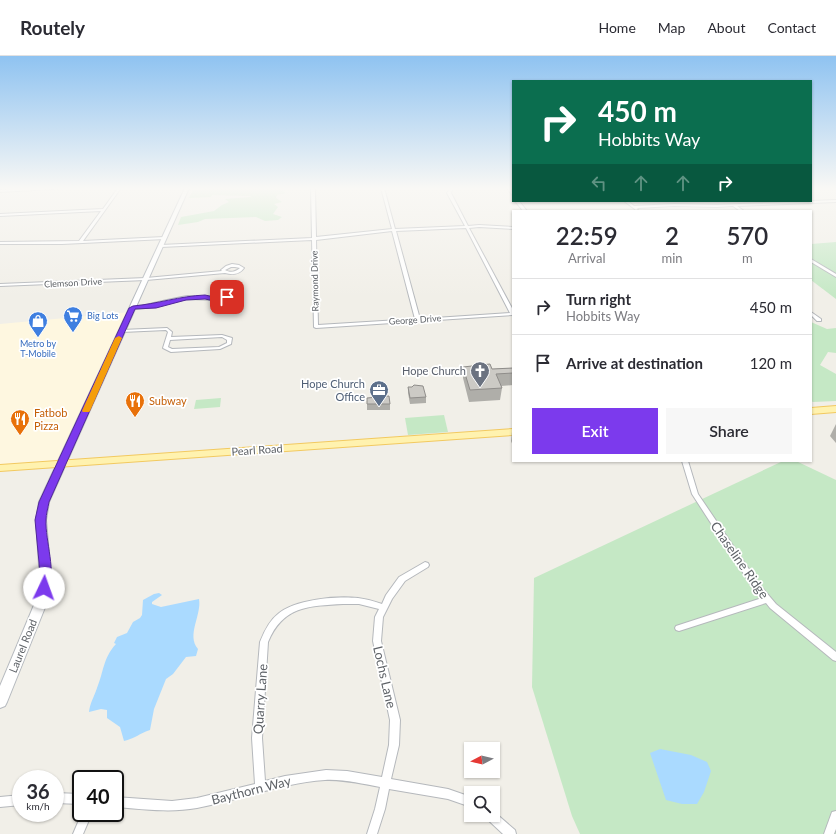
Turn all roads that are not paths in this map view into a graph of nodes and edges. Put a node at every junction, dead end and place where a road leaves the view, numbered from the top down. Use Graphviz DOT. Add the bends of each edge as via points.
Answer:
graph roads {
  1 [pos="93,224"];
  2 [pos="170,224"];
  3 [pos="314,224"];
  4 [pos="392,224"];
  5 [pos="466,224"];
  6 [pos="467,227"];
  7 [pos="512,228"];
  8 [pos="394,231"];
  9 [pos="164,238"];
  10 [pos="315,238"];
  11 [pos="80,242"];
  12 [pos="0,243"];
  13 [pos="161,246"];
  14 [pos="812,261"];
  15 [pos="225,272"];
  16 [pos="836,276"];
  17 [pos="146,279"];
  18 [pos="0,285"];
  19 [pos="219,300"];
  20 [pos="133,308"];
  21 [pos="512,312"];
  22 [pos="512,314"];
  23 [pos="812,314"];
  24 [pos="418,320"];
  25 [pos="819,320"];
  26 [pos="316,327"];
  27 [pos="122,331"];
  28 [pos="168,339"];
  29 [pos="836,409"];
  30 [pos="812,411"];
  31 [pos="512,432"];
  32 [pos="685,462"];
  33 [pos="61,463"];
  34 [pos="0,468"];
  35 [pos="425,566"];
  36 [pos="767,600"];
  37 [pos="383,607"];
  38 [pos="679,628"];
  39 [pos="836,657"];
  40 [pos="0,702"];
  41 [pos="386,783"];
  42 [pos="260,787"];
  43 [pos="464,800"];
  44 [pos="12,801"];
  45 [pos="0,802"];
  46 [pos="124,803"];
  47 [pos="836,816"];
  48 [pos="84,822"];
  49 [pos="498,822"];
  50 [pos="78,834"];
  51 [pos="372,834"];
  52 [pos="511,834"];
  53 [pos="829,834"];
  1 -- 11 [label="street"];
  2 -- 9 [label="street, Laurel Road"];
  3 -- 10 [label="street, Raymond Drive"];
  4 -- 8 [label="street"];
  5 -- 6 [label="street"];
  6 -- 7 [label="street"];
  6 -- 8 [label="street"];
  6 -- 21 [label="street"];
  8 -- 10 [label="street"];
  8 -- 24 [label="street"];
  9 -- 11 [label="street"];
  9 -- 13 [label="street, Laurel Road"];
  10 -- 13 [label="street"];
  10 -- 26 [label="street, Raymond Drive"];
  11 -- 12 [label="street"];
  13 -- 17 [label="street, Laurel Road"];
  14 -- 16 [label="street"];
  15 -- 17 [label="street, Clemson Drive"];
  17 -- 18 [label="street, Clemson Drive"];
  17 -- 20 [label="street, Laurel Road"];
  19 -- 20 [label="street" via="205,297 185,298 156,306"];
  20 -- 27 [label="street, Laurel Road"];
  22 -- 24 [label="street, George Drive"];
  23 -- 25 [label="street"];
  24 -- 26 [label="street, George Drive"];
  27 -- 28 [label="street" via="167,329 170,332"];
  27 -- 33 [label="street, Laurel Road"];
  28 -- 28 [label="street" via="165,348 171,351 220,348 227,346 230,339 222,336"];
  29 -- 30 [label="main road"];
  31 -- 33 [label="main road, Pearl Road"];
  32 -- 36 [label="street, Chaseline Ridge" via="695,494"];
  33 -- 34 [label="main road, Pearl Road"];
  33 -- 40 [label="street, Laurel Road" via="42,510 45,573 40,605"];
  35 -- 37 [label="street, Lochs Lane" via="402,579"];
  36 -- 38 [label="street"];
  36 -- 39 [label="street, Chaseline Ridge"];
  37 -- 41 [label="street, Lochs Lane" via="377,629 377,641 396,733"];
  37 -- 42 [label="street, Quarry Lane" via="359,601 299,606 280,616 268,631 264,642 257,738"];
  41 -- 42 [label="street, Baythorn Way" via="326,775 303,777"];
  41 -- 43 [label="street, Baythorn Way" via="448,794"];
  41 -- 51 [label="street, Lochs Lane"];
  42 -- 46 [label="street, Baythorn Way" via="196,803 172,806"];
  44 -- 45 [label="street"];
  47 -- 53 [label="street"];
  48 -- 50 [label="street"];
  49 -- 52 [label="street"];
}
